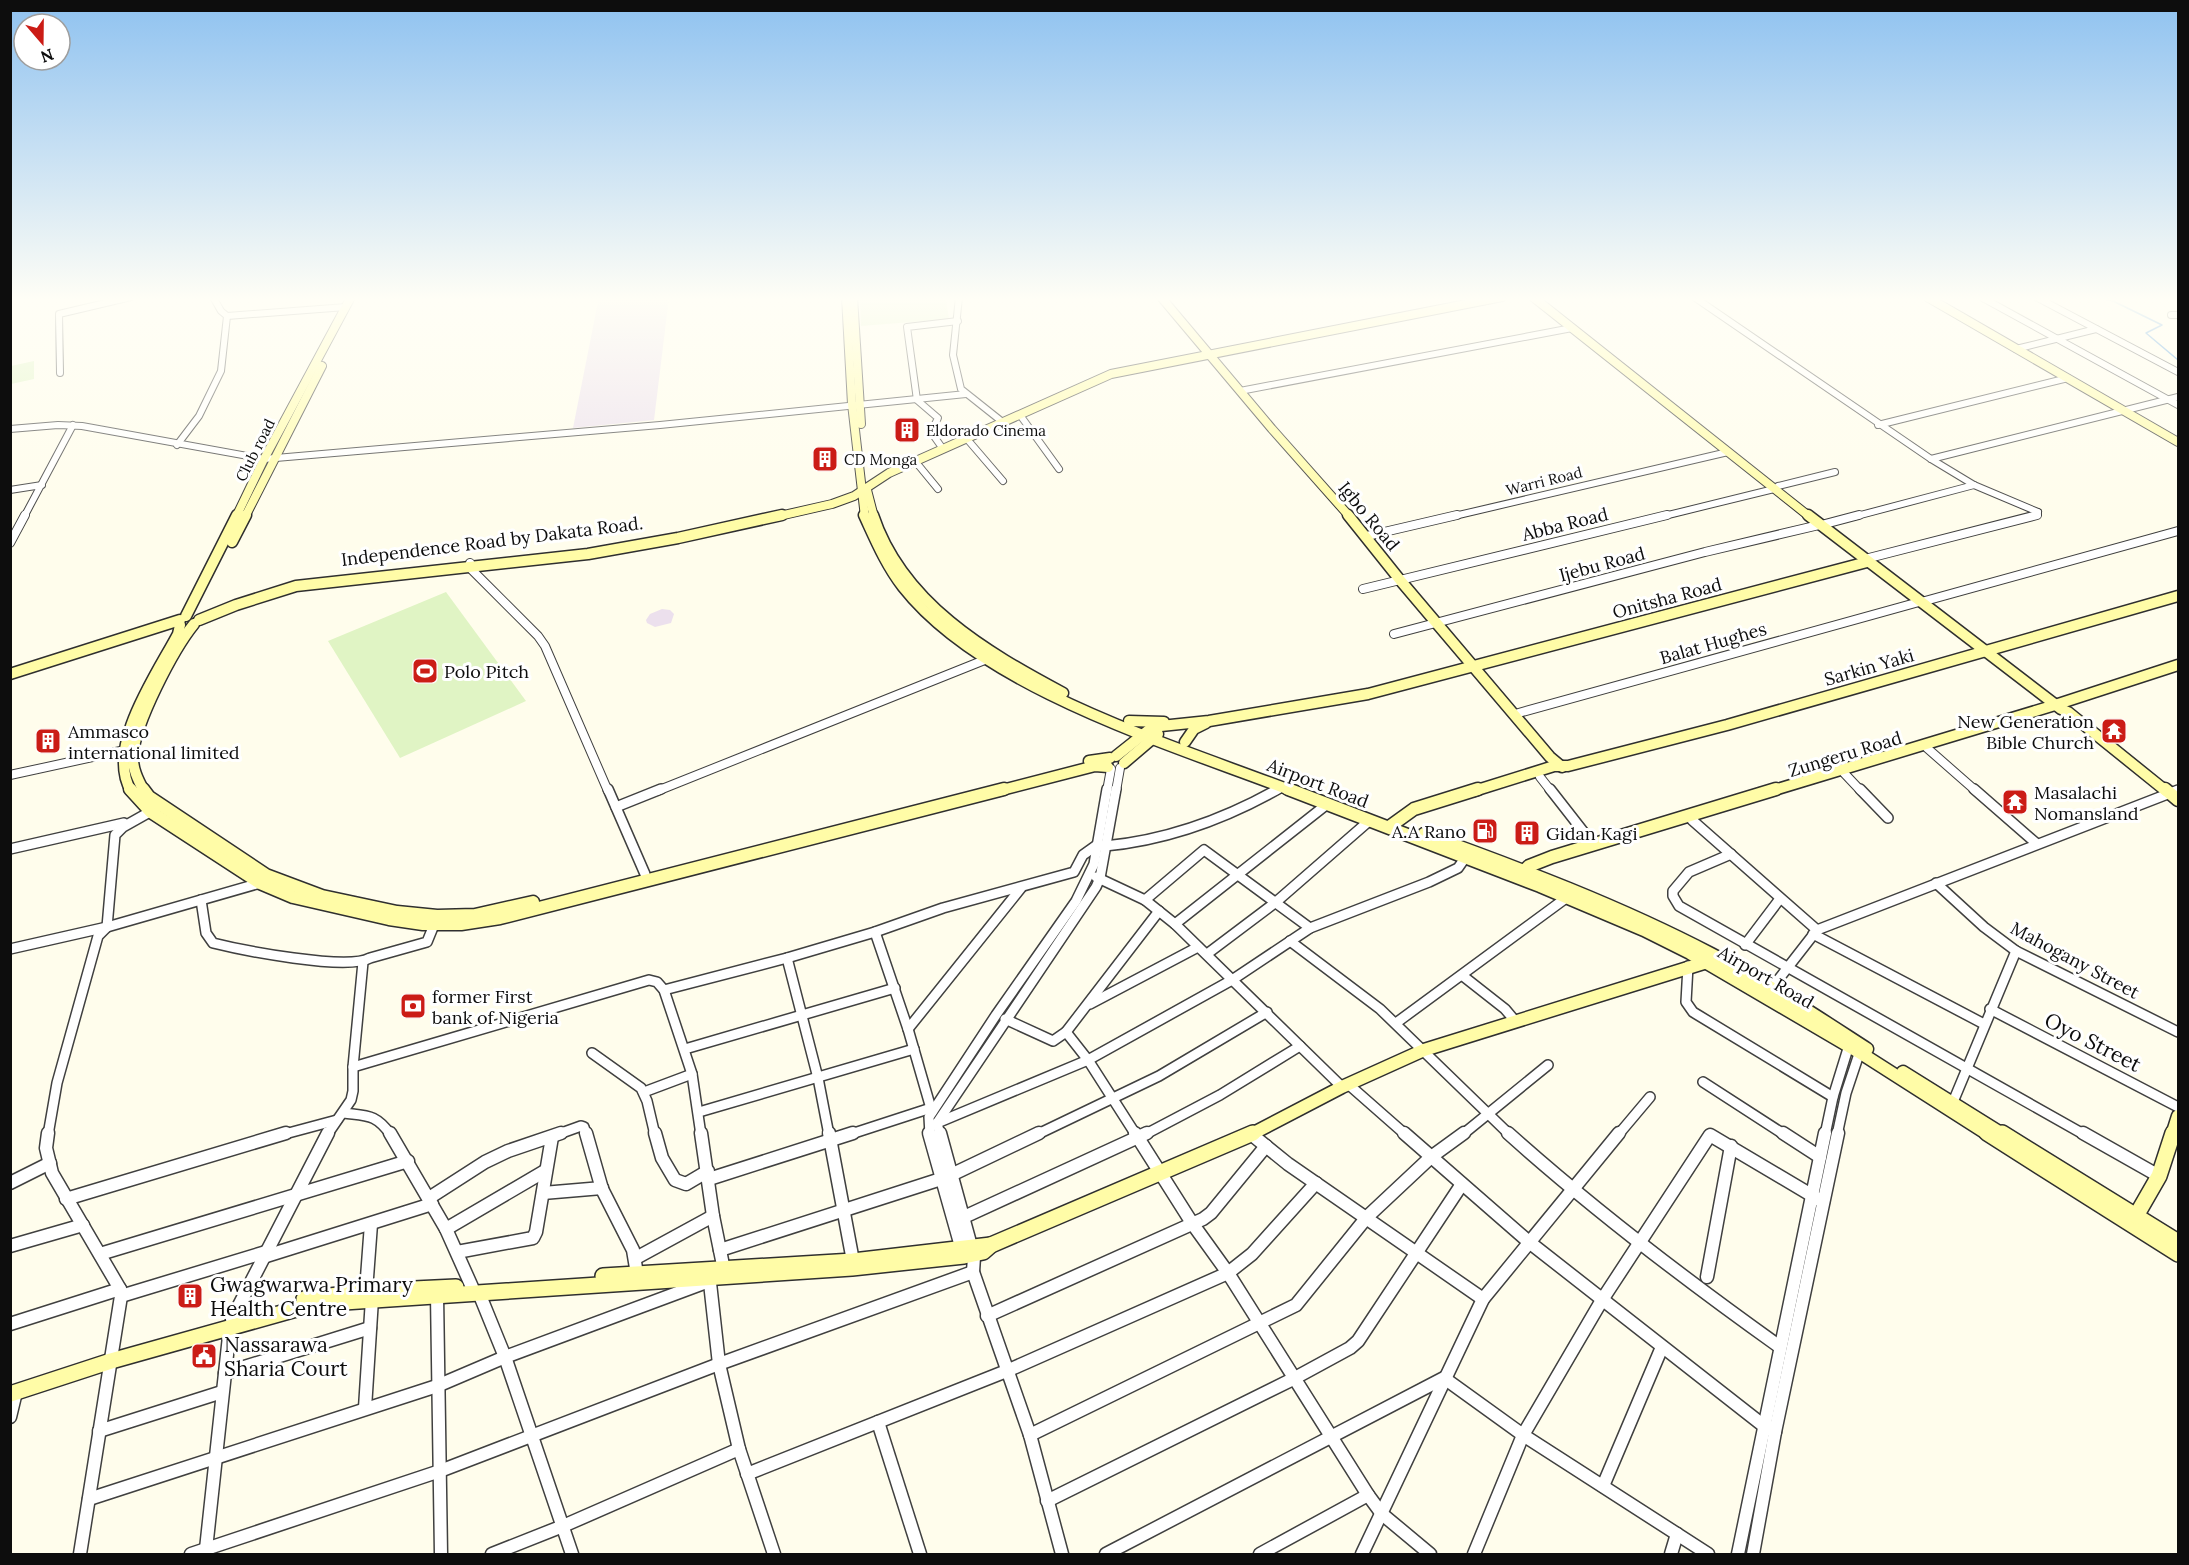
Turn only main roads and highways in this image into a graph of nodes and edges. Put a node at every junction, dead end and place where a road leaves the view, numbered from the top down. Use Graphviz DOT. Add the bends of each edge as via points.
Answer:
graph roads {
  1 [pos="313,370"];
  2 [pos="318,370"];
  3 [pos="853,370"];
  4 [pos="855,370"];
  5 [pos="1123,370"];
  6 [pos="1223,370"];
  7 [pos="1628,370"];
  8 [pos="1630,370"];
  9 [pos="2054,370"];
  10 [pos="1065,392"];
  11 [pos="1670,402"];
  12 [pos="856,404"];
  13 [pos="996,424"];
  14 [pos="2178,442"];
  15 [pos="942,448"];
  16 [pos="863,487"];
  17 [pos="1776,487"];
  18 [pos="1868,560"];
  19 [pos="2178,596"];
  20 [pos="189,620"];
  21 [pos="1986,650"];
  22 [pos="992,657"];
  23 [pos="1476,667"];
  24 [pos="2178,670"];
  25 [pos="10,674"];
  26 [pos="10,679"];
  27 [pos="2062,708"];
  28 [pos="141,716"];
  29 [pos="1129,721"];
  30 [pos="1209,721"];
  31 [pos="1194,722"];
  32 [pos="1182,723"];
  33 [pos="1152,734"];
  34 [pos="1185,742"];
  35 [pos="1115,763"];
  36 [pos="1559,766"];
  37 [pos="2174,791"];
  38 [pos="2178,800"];
  39 [pos="156,809"];
  40 [pos="1395,827"];
  41 [pos="1526,876"];
  42 [pos="435,920"];
  43 [pos="1707,962"];
  44 [pos="1855,1046"];
  45 [pos="2178,1116"];
  46 [pos="2136,1216"];
  47 [pos="2178,1242"];
  48 [pos="2178,1254"];
  49 [pos="969,1258"];
  50 [pos="709,1277"];
  51 [pos="475,1290"];
  52 [pos="369,1295"];
  53 [pos="12,1391"];
  1 -- 20 [label="main road, Club road" via="264,459"];
  2 -- 20 [label="main road"];
  3 -- 12 [label="main road, Airport Road"];
  4 -- 12 [label="main road, Airport Road"];
  5 -- 10 [label="main road"];
  6 -- 23 [label="main road, Igbo Road"];
  7 -- 11 [label="main road"];
  8 -- 11 [label="main road"];
  9 -- 14 [label="main road"];
  10 -- 13 [label="main road"];
  10 -- 13 [label="main road"];
  11 -- 17 [label="main road"];
  11 -- 17 [label="main road"];
  12 -- 16 [label="main road, Airport Road"];
  13 -- 15 [label="main road"];
  13 -- 15 [label="main road"];
  15 -- 16 [label="main road"];
  15 -- 16 [label="main road" via="890,468"];
  16 -- 20 [label="main road, Independence Road by Dakata Road." via="832,504 588,554 296,584"];
  16 -- 22 [label="main road, Airport Road" via="864,513 893,574 937,623"];
  17 -- 18 [label="main road"];
  18 -- 21 [label="main road"];
  18 -- 23 [label="main road, Onitsha Road"];
  19 -- 21 [label="main road, Sarkin Yaki"];
  20 -- 25 [label="main road"];
  20 -- 26 [label="main road"];
  20 -- 28 [label="main road" via="178,634"];
  21 -- 27 [label="main road"];
  21 -- 36 [label="main road, Sarkin Yaki" via="1727,725"];
  22 -- 29 [label="main road, Airport Road"];
  22 -- 33 [label="main road, Airport Road" via="1032,686"];
  23 -- 30 [label="main road, Onitsha Road" via="1354,697"];
  23 -- 36 [label="main road, Igbo Road"];
  24 -- 27 [label="main road"];
  27 -- 37 [label="main road"];
  27 -- 41 [label="main road, Zungeru Road" via="1563,860"];
  27 -- 41 [label="main road" via="1593,844 1538,862"];
  28 -- 39 [label="main road" via="134,744 134,766"];
  28 -- 39 [label="main road" via="123,763 126,781 135,797"];
  29 -- 32 [label="main road"];
  29 -- 33 [label="main road, Airport Road"];
  30 -- 31 [label="main road, Onitsha Road"];
  30 -- 34 [label="main road" via="1194,729"];
  31 -- 32 [label="main road"];
  31 -- 33 [label="main road"];
  32 -- 33 [label="main road"];
  33 -- 34 [label="main road, Airport Road"];
  33 -- 35 [label="main road"];
  33 -- 40 [label="main road, Airport Road" via="1326,805"];
  34 -- 40 [label="main road, Airport Road"];
  35 -- 42 [label="main road" via="495,911"];
  35 -- 42 [label="main road" via="500,918 461,924"];
  36 -- 40 [label="main road, Sarkin Yaki" via="1540,777 1420,813"];
  36 -- 40 [label="main road" via="1414,809"];
  37 -- 38 [label="main road"];
  39 -- 42 [label="main road" via="283,883 322,896"];
  39 -- 42 [label="main road" via="260,883 313,903 389,919"];
  40 -- 41 [label="main road, Airport Road"];
  40 -- 41 [label="main road, Airport Road" via="1465,858"];
  41 -- 43 [label="main road, Airport Road"];
  41 -- 44 [label="main road, Airport Road" via="1651,924 1712,954"];
  43 -- 44 [label="main road, Airport Road"];
  43 -- 49 [label="main road" via="1424,1050 1251,1134 991,1245"];
  44 -- 46 [label="main road, Airport Road"];
  44 -- 48 [label="main road, Airport Road"];
  45 -- 46 [label="main road" via="2159,1176"];
  46 -- 47 [label="main road, Airport Road"];
  49 -- 50 [label="main road"];
  49 -- 50 [label="main road" via="724,1270"];
  50 -- 51 [label="main road"];
  50 -- 51 [label="main road" via="637,1274"];
  51 -- 52 [label="main road"];
  51 -- 52 [label="main road" via="437,1295"];
  52 -- 53 [label="main road" via="231,1323"];
}
